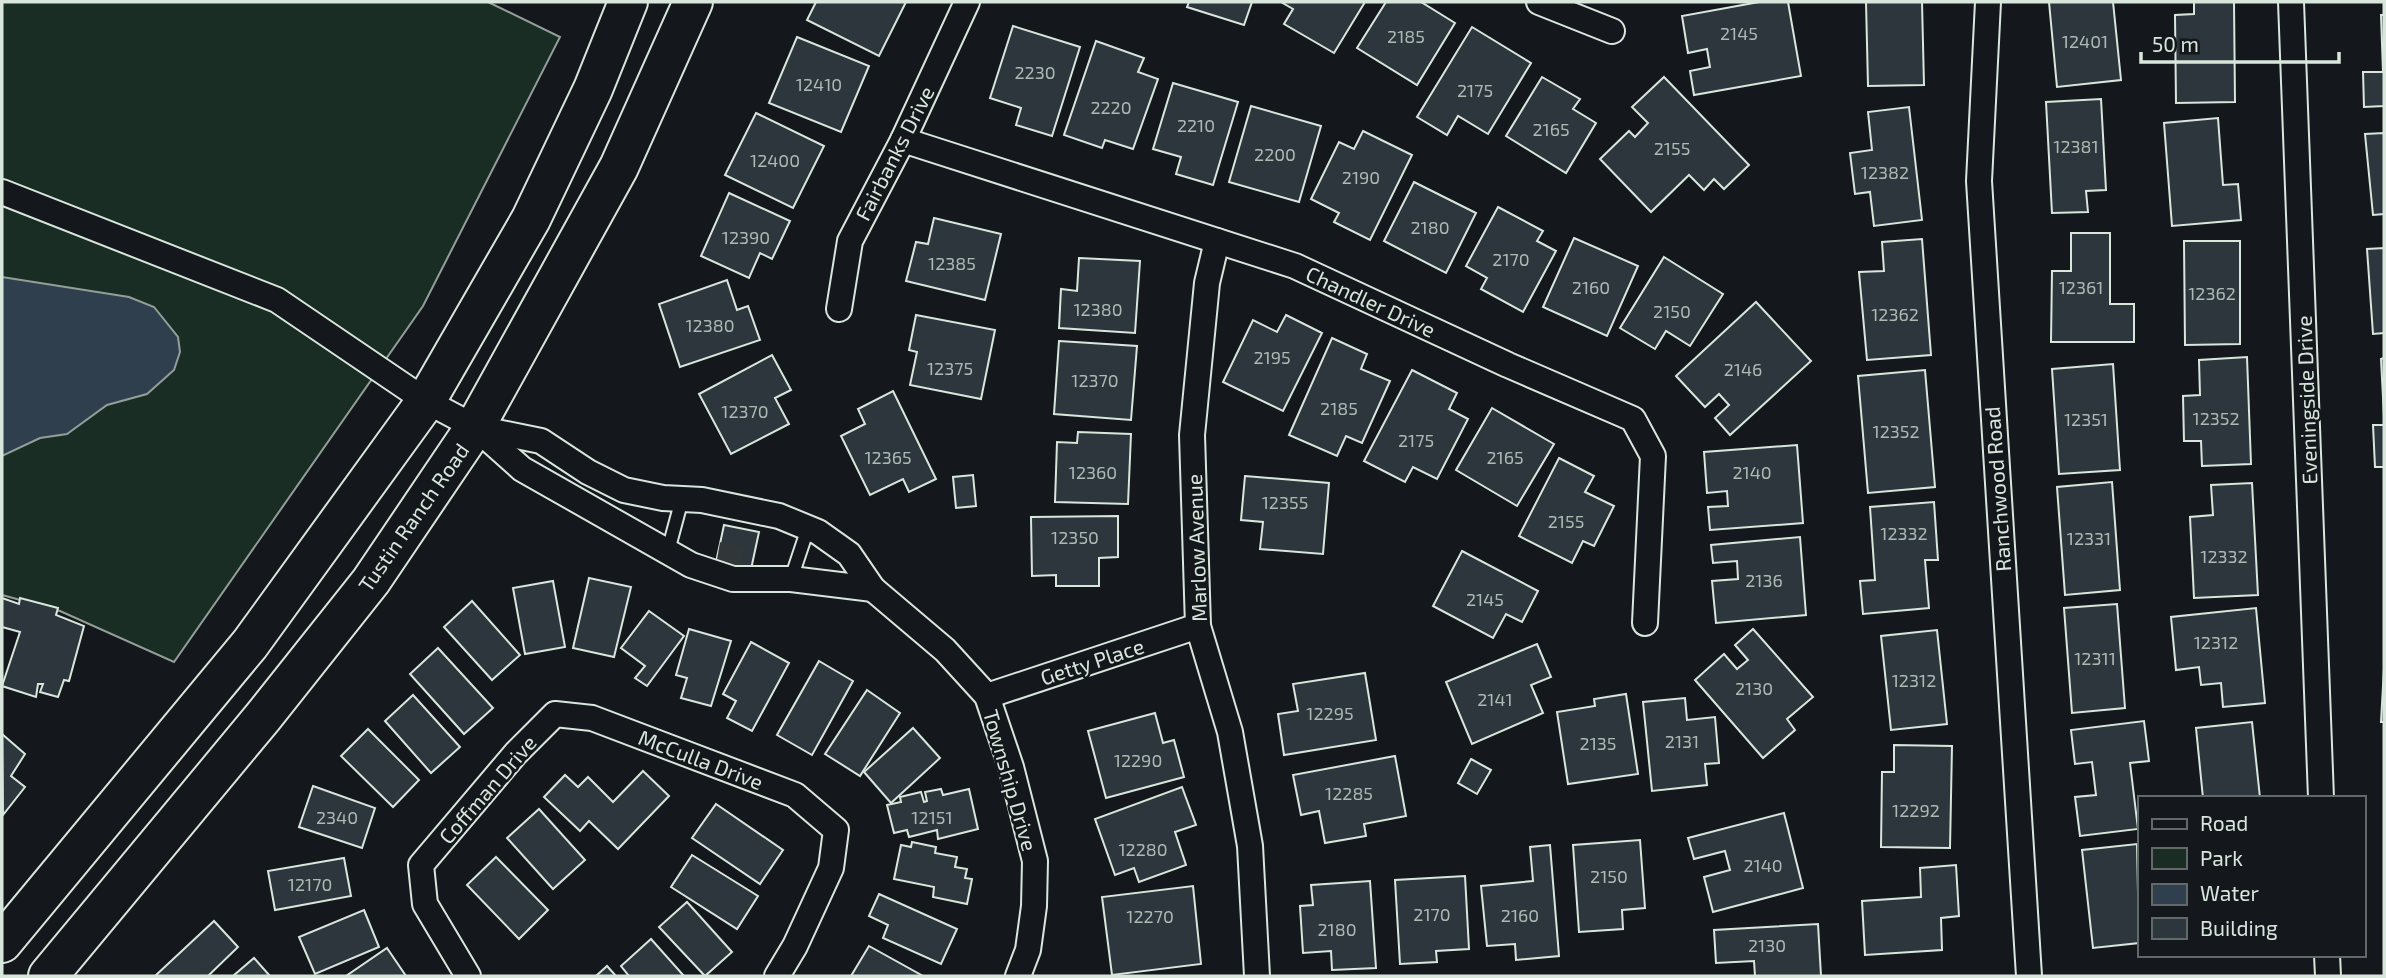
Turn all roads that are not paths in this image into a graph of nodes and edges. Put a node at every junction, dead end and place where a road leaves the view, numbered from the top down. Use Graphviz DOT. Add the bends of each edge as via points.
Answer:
graph roads {
  1 [pos="628,2"];
  2 [pos="693,2"];
  3 [pos="967,2"];
  4 [pos="1539,2"];
  5 [pos="1988,2"];
  6 [pos="2291,2"];
  7 [pos="1612,31"];
  8 [pos="903,140"];
  9 [pos="2,192"];
  10 [pos="1217,241"];
  11 [pos="839,309"];
  12 [pos="426,401"];
  13 [pos="475,427"];
  14 [pos="682,499"];
  15 [pos="808,528"];
  16 [pos="668,551"];
  17 [pos="718,554"];
  18 [pos="753,560"];
  19 [pos="691,565"];
  20 [pos="785,580"];
  21 [pos="873,589"];
  22 [pos="1645,623"];
  23 [pos="1198,626"];
  24 [pos="987,696"];
  25 [pos="555,714"];
  26 [pos="2321,796"];
  27 [pos="2,943"];
  28 [pos="2327,957"];
  29 [pos="48,976"];
  30 [pos="468,976"];
  31 [pos="777,976"];
  32 [pos="1018,976"];
  33 [pos="1257,976"];
  34 [pos="2029,976"];
  35 [pos="2328,976"];
  1 -- 12 [label="main road" via="593,89 531,219"];
  2 -- 13 [label="main road, Tustin Ranch Road" via="619,167"];
  3 -- 8 [label="street, Fairbanks Drive"];
  4 -- 7 [label="street"];
  5 -- 34 [label="street, Ranchwood Road" via="1979,181"];
  6 -- 26 [label="street, Eveningside Drive"];
  8 -- 10 [label="street, Chandler Drive"];
  8 -- 11 [label="street, Fairbanks Drive" via="850,241"];
  9 -- 12 [label="street" via="277,300"];
  10 -- 22 [label="street, Chandler Drive" via="1295,266 1633,419 1653,456"];
  10 -- 23 [label="street, Marlow Avenue" via="1207,283 1192,435"];
  12 -- 13 [label="street, Township Drive"];
  12 -- 27 [label="main road" via="250,644"];
  13 -- 14 [label="street, Township Drive" via="541,441 624,490"];
  13 -- 16 [label="street, Township Drive" via="522,469"];
  13 -- 29 [label="main road, Tustin Ranch Road" via="362,592"];
  14 -- 15 [label="street, Township Drive" via="779,516"];
  14 -- 16 [label="lane"];
  15 -- 20 [label="lane"];
  15 -- 21 [label="street, Township Drive" via="849,554"];
  16 -- 19 [label="street, Township Drive"];
  17 -- 19 [label="street"];
  18 -- 20 [label="street, Township Drive"];
  19 -- 20 [label="street, Township Drive" via="733,579"];
  20 -- 21 [label="street, Township Drive"];
  21 -- 24 [label="street, Township Drive" via="945,650"];
  23 -- 24 [label="street, Getty Place"];
  23 -- 33 [label="street, Marlow Avenue" via="1233,745 1250,846"];
  24 -- 32 [label="street, Township Drive" via="1035,861 1028,950"];
  25 -- 30 [label="street, Coffman Drive" via="421,865 425,904"];
  25 -- 31 [label="street, McCulla Drive" via="592,718 795,795 836,830 831,868"];
  28 -- 35 [label="street"];
}
